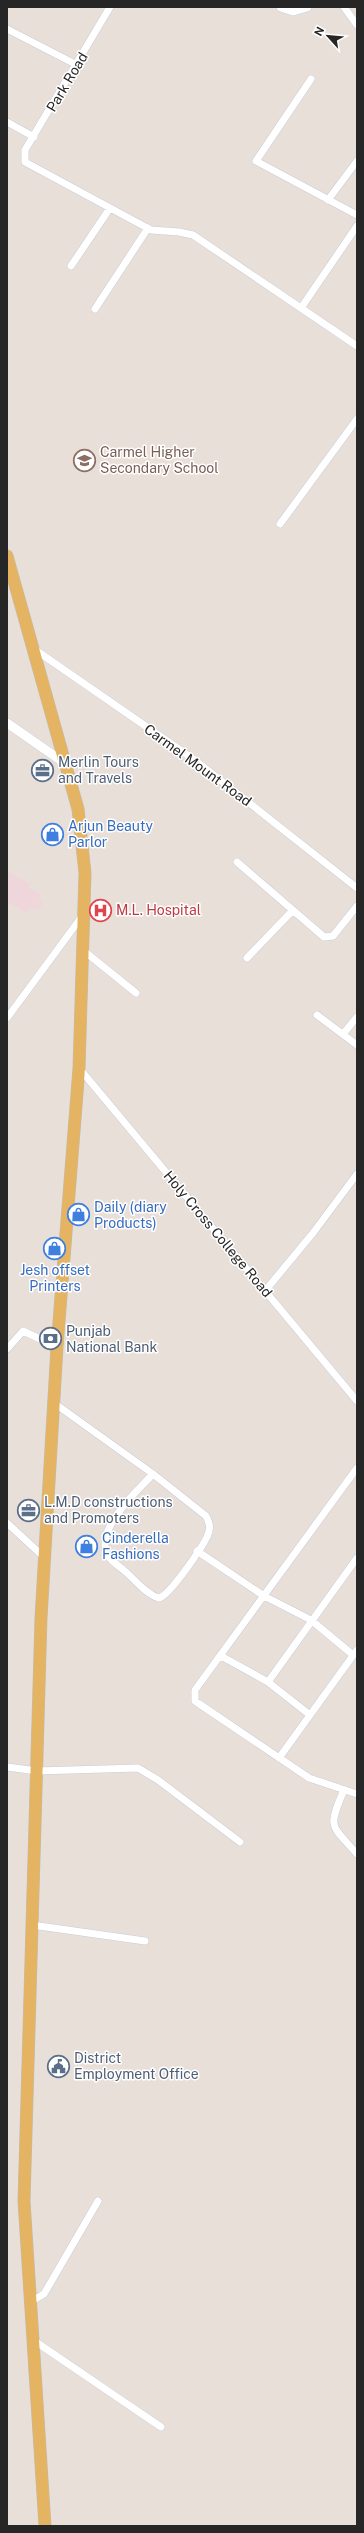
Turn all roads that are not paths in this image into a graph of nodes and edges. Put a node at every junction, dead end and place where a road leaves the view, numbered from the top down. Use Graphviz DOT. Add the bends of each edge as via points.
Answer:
graph roads {
  1 [pos="110,7"];
  2 [pos="281,7"];
  3 [pos="306,7"];
  4 [pos="344,7"];
  5 [pos="357,25"];
  6 [pos="7,29"];
  7 [pos="77,66"];
  8 [pos="311,79"];
  9 [pos="7,122"];
  10 [pos="34,137"];
  11 [pos="357,161"];
  12 [pos="328,200"];
  13 [pos="110,208"];
  14 [pos="357,215"];
  15 [pos="357,226"];
  16 [pos="148,228"];
  17 [pos="71,266"];
  18 [pos="301,308"];
  19 [pos="95,309"];
  20 [pos="357,346"];
  21 [pos="357,419"];
  22 [pos="280,524"];
  23 [pos="7,556"];
  24 [pos="33,649"];
  25 [pos="7,722"];
  26 [pos="66,764"];
  27 [pos="237,862"];
  28 [pos="357,888"];
  29 [pos="357,906"];
  30 [pos="293,910"];
  31 [pos="85,912"];
  32 [pos="84,951"];
  33 [pos="247,958"];
  34 [pos="136,993"];
  35 [pos="317,1015"];
  36 [pos="357,1017"];
  37 [pos="7,1018"];
  38 [pos="343,1034"];
  39 [pos="357,1045"];
  40 [pos="79,1068"];
  41 [pos="357,1174"];
  42 [pos="265,1291"];
  43 [pos="57,1347"];
  44 [pos="7,1349"];
  45 [pos="357,1401"];
  46 [pos="54,1403"];
  47 [pos="357,1468"];
  48 [pos="153,1474"];
  49 [pos="7,1523"];
  50 [pos="197,1551"];
  51 [pos="45,1558"];
  52 [pos="357,1558"];
  53 [pos="264,1596"];
  54 [pos="311,1620"];
  55 [pos="355,1652"];
  56 [pos="221,1656"];
  57 [pos="268,1682"];
  58 [pos="310,1715"];
  59 [pos="279,1758"];
  60 [pos="7,1767"];
  61 [pos="37,1771"];
  62 [pos="344,1790"];
  63 [pos="357,1794"];
  64 [pos="240,1842"];
  65 [pos="357,1854"];
  66 [pos="32,1925"];
  67 [pos="145,1941"];
  68 [pos="98,2201"];
  69 [pos="30,2302"];
  70 [pos="32,2340"];
  71 [pos="161,2427"];
  72 [pos="44,2526"];
  1 -- 7 [label="street, Park Road"];
  2 -- 3 [label="street" via="293,11"];
  4 -- 5 [label="street"];
  6 -- 7 [label="street"];
  7 -- 10 [label="street, Park Road"];
  8 -- 12 [label="street" via="256,161"];
  9 -- 10 [label="street"];
  10 -- 13 [label="street, Park Road" via="24,156 27,165"];
  11 -- 12 [label="street"];
  12 -- 14 [label="street"];
  13 -- 16 [label="street"];
  13 -- 17 [label="street"];
  15 -- 18 [label="street"];
  16 -- 18 [label="street" via="193,235"];
  16 -- 19 [label="street"];
  18 -- 20 [label="street"];
  21 -- 22 [label="street"];
  23 -- 24 [label="main road"];
  24 -- 26 [label="main road"];
  24 -- 28 [label="street, Carmel Mount Road" via="196,761"];
  25 -- 26 [label="street"];
  26 -- 31 [label="main road" via="78,809 85,873"];
  27 -- 30 [label="street"];
  29 -- 30 [label="street" via="333,936 328,938 322,936"];
  30 -- 33 [label="street"];
  31 -- 32 [label="main road"];
  31 -- 37 [label="street"];
  32 -- 34 [label="street"];
  32 -- 40 [label="main road"];
  35 -- 38 [label="street"];
  36 -- 38 [label="street"];
  38 -- 39 [label="street"];
  40 -- 42 [label="street, Holy Cross College Road"];
  40 -- 43 [label="main road"];
  41 -- 42 [label="street" via="313,1234"];
  42 -- 45 [label="street, Holy Cross College Road"];
  43 -- 44 [label="street" via="23,1330"];
  43 -- 46 [label="main road"];
  46 -- 48 [label="street"];
  46 -- 51 [label="main road"];
  47 -- 53 [label="street"];
  48 -- 50 [label="street" via="206,1516 210,1524 207,1536"];
  48 -- 50 [label="street" via="114,1517 108,1529 107,1554 151,1594 159,1598 170,1589"];
  49 -- 51 [label="street"];
  50 -- 53 [label="street"];
  51 -- 61 [label="main road"];
  52 -- 54 [label="street"];
  53 -- 54 [label="street"];
  53 -- 56 [label="street"];
  54 -- 55 [label="street"];
  54 -- 57 [label="street"];
  55 -- 58 [label="street"];
  56 -- 57 [label="street"];
  56 -- 59 [label="street" via="195,1690 195,1701"];
  57 -- 58 [label="street"];
  58 -- 59 [label="street"];
  59 -- 62 [label="street" via="309,1778"];
  60 -- 61 [label="street"];
  61 -- 64 [label="street" via="138,1768 158,1780"];
  61 -- 66 [label="main road"];
  62 -- 63 [label="street"];
  62 -- 65 [label="street" via="332,1816 334,1827"];
  66 -- 67 [label="street"];
  66 -- 69 [label="main road" via="24,2202"];
  68 -- 69 [label="street" via="44,2294"];
  69 -- 70 [label="main road"];
  70 -- 71 [label="street"];
  70 -- 72 [label="main road"];
}
